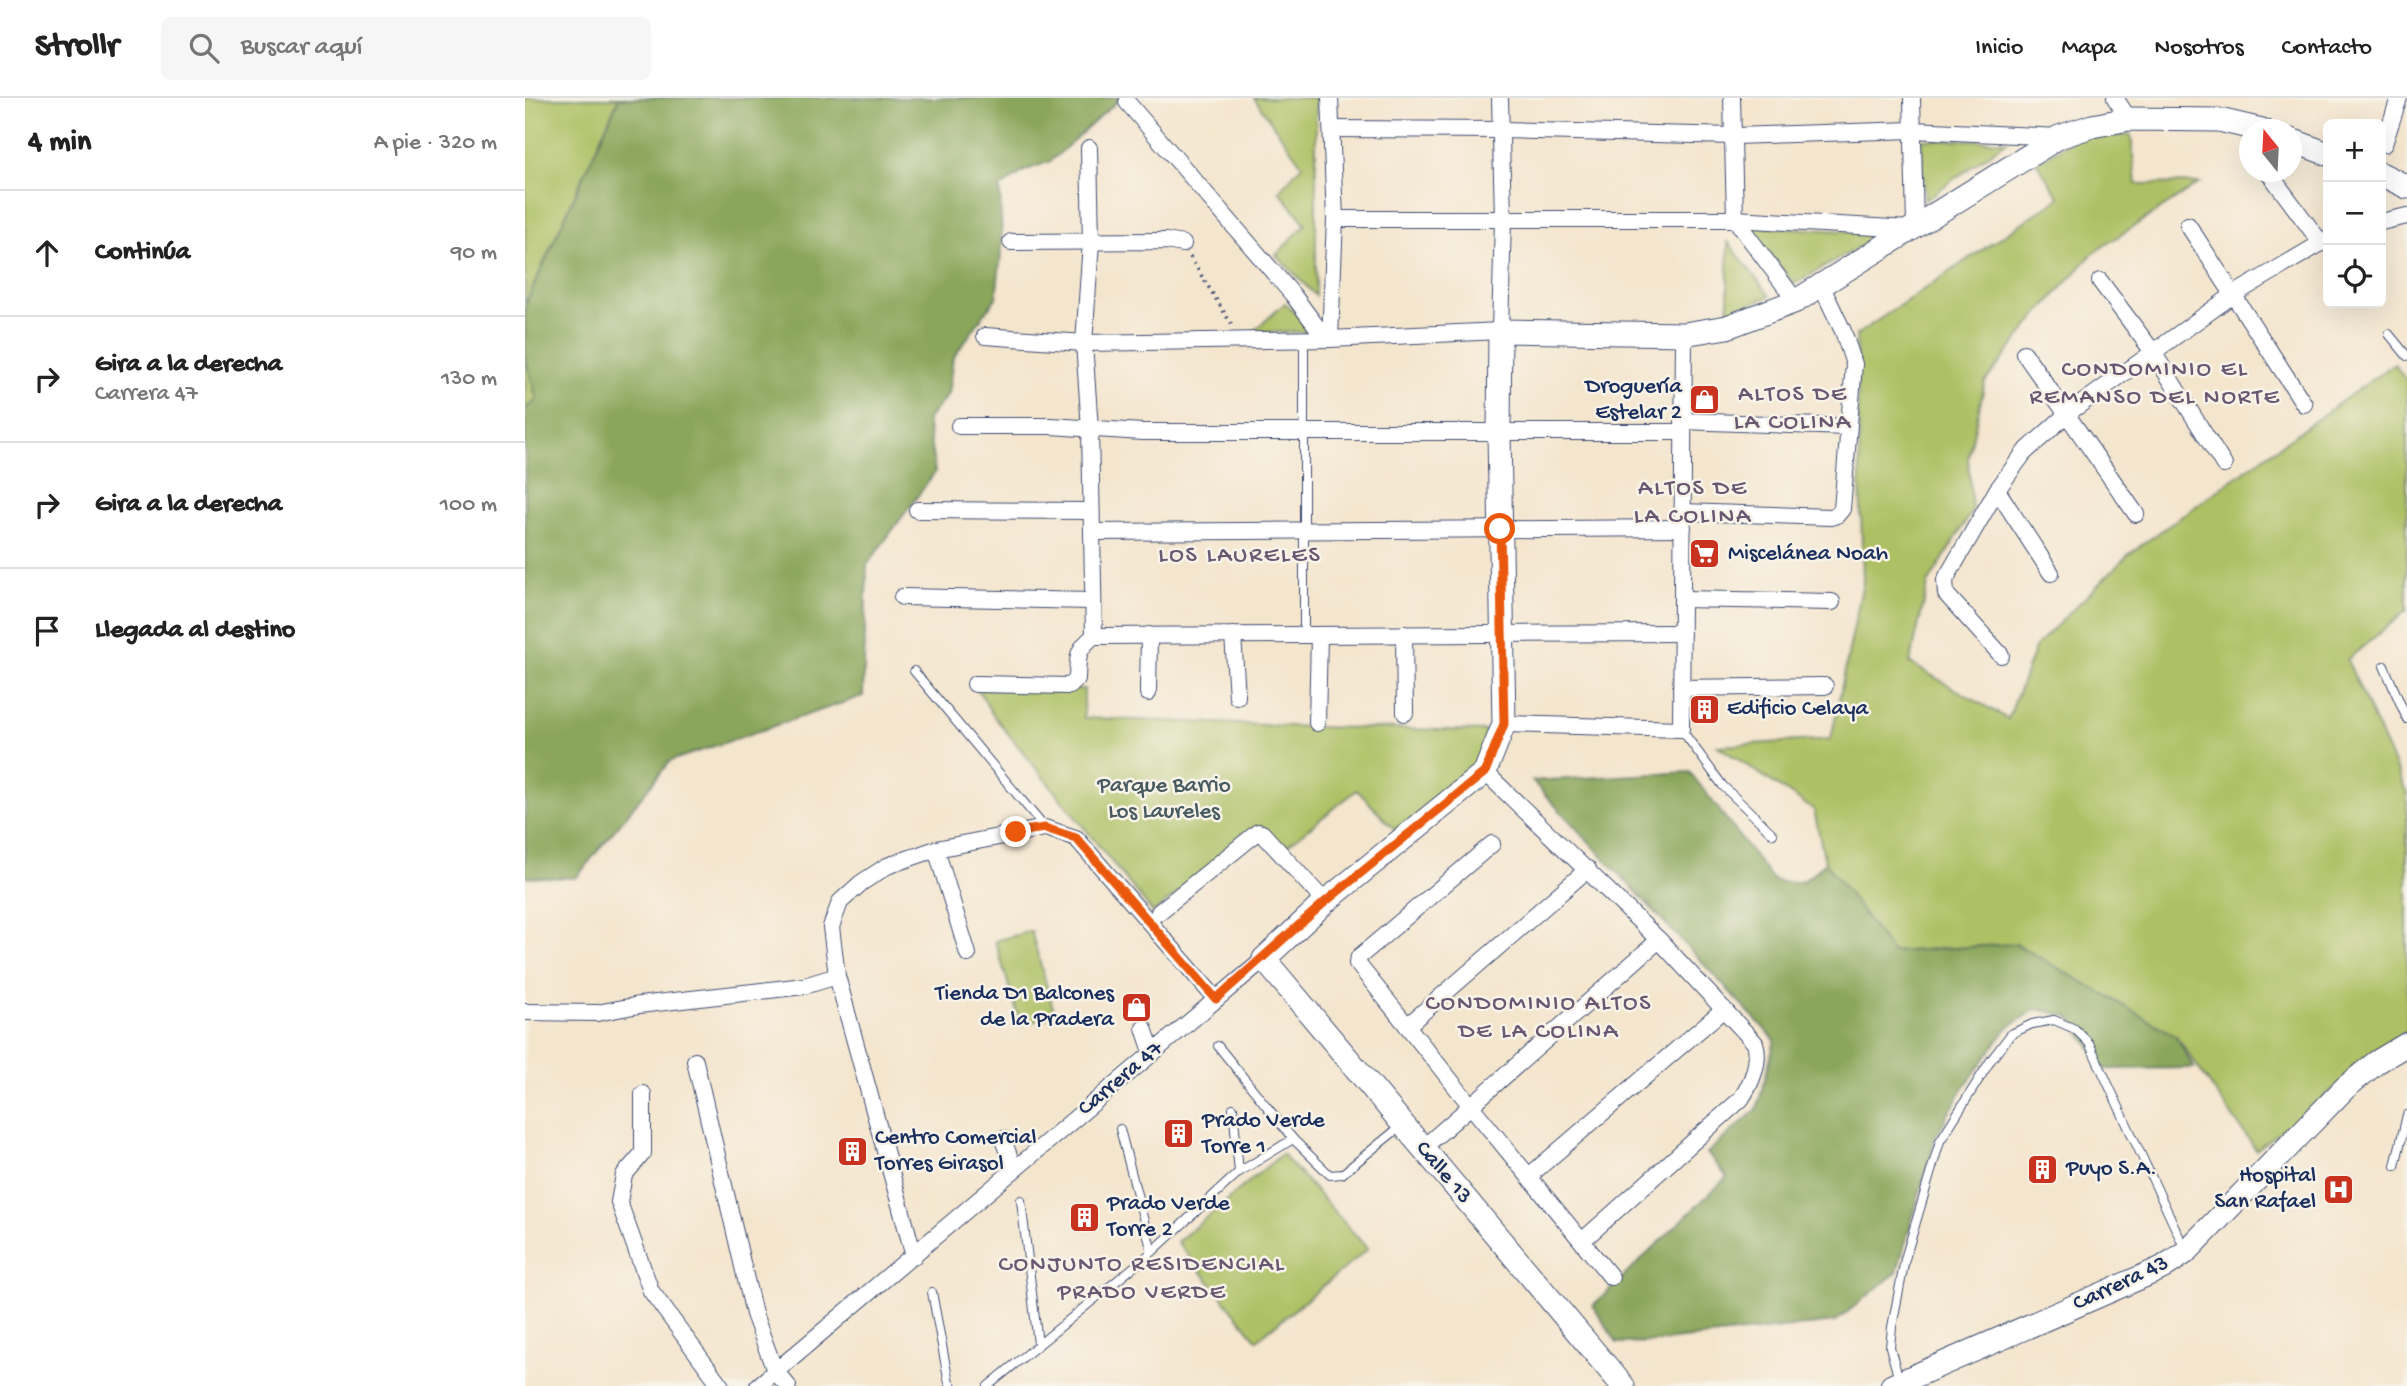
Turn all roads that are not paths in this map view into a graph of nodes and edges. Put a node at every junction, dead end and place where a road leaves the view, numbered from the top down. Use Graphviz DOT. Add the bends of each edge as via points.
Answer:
graph roads {
  1 [pos="1330,98"];
  2 [pos="1500,98"];
  3 [pos="1733,98"];
  4 [pos="1912,98"];
  5 [pos="2115,98"];
  6 [pos="2399,98"];
  7 [pos="1127,102"];
  8 [pos="2129,119"];
  9 [pos="2239,125"];
  10 [pos="1332,129"];
  11 [pos="1501,130"];
  12 [pos="1913,130"];
  13 [pos="1734,136"];
  14 [pos="2059,137"];
  15 [pos="2386,138"];
  16 [pos="2302,144"];
  17 [pos="1089,148"];
  18 [pos="2323,152"];
  19 [pos="2386,176"];
  20 [pos="2276,182"];
  21 [pos="2407,187"];
  22 [pos="2407,216"];
  23 [pos="1503,218"];
  24 [pos="1335,219"];
  25 [pos="1735,219"];
  26 [pos="2386,221"];
  27 [pos="2188,225"];
  28 [pos="1913,228"];
  29 [pos="2323,240"];
  30 [pos="1011,242"];
  31 [pos="1091,242"];
  32 [pos="2323,242"];
  33 [pos="1183,244"];
  34 [pos="2100,281"];
  35 [pos="1821,285"];
  36 [pos="2233,295"];
  37 [pos="1796,301"];
  38 [pos="1500,331"];
  39 [pos="1684,334"];
  40 [pos="2389,334"];
  41 [pos="985,336"];
  42 [pos="1304,339"];
  43 [pos="1328,339"];
  44 [pos="1084,343"];
  45 [pos="2153,352"];
  46 [pos="2024,353"];
  47 [pos="2407,356"];
  48 [pos="2304,404"];
  49 [pos="2067,414"];
  50 [pos="959,426"];
  51 [pos="1683,427"];
  52 [pos="1847,427"];
  53 [pos="1090,429"];
  54 [pos="1499,432"];
  55 [pos="1304,433"];
  56 [pos="2224,465"];
  57 [pos="1997,490"];
  58 [pos="917,510"];
  59 [pos="1091,511"];
  60 [pos="2136,514"];
  61 [pos="1682,520"];
  62 [pos="1500,529"];
  63 [pos="1304,531"];
  64 [pos="1092,532"];
  65 [pos="2050,573"];
  66 [pos="902,597"];
  67 [pos="1682,599"];
  68 [pos="1092,601"];
  69 [pos="1832,602"];
  70 [pos="1682,633"];
  71 [pos="1404,634"];
  72 [pos="1502,634"];
  73 [pos="1149,635"];
  74 [pos="1233,635"];
  75 [pos="1311,635"];
  76 [pos="1094,636"];
  77 [pos="2001,655"];
  78 [pos="2384,666"];
  79 [pos="914,671"];
  80 [pos="975,684"];
  81 [pos="1825,686"];
  82 [pos="1681,688"];
  83 [pos="1148,693"];
  84 [pos="1237,697"];
  85 [pos="1405,713"];
  86 [pos="2407,719"];
  87 [pos="1317,723"];
  88 [pos="1504,724"];
  89 [pos="1681,729"];
  90 [pos="1485,772"];
  91 [pos="1045,828"];
  92 [pos="1773,834"];
  93 [pos="1492,844"];
  94 [pos="936,849"];
  95 [pos="1588,869"];
  96 [pos="1325,902"];
  97 [pos="1159,912"];
  98 [pos="1660,940"];
  99 [pos="968,954"];
  100 [pos="1263,959"];
  101 [pos="837,976"];
  102 [pos="1216,999"];
  103 [pos="1724,1009"];
  104 [pos="525,1012"];
  105 [pos="1407,1026"];
  106 [pos="1143,1028"];
  107 [pos="2407,1044"];
  108 [pos="1218,1046"];
  109 [pos="1152,1052"];
  110 [pos="695,1061"];
  111 [pos="643,1094"];
  112 [pos="1471,1106"];
  113 [pos="1233,1108"];
  114 [pos="2407,1115"];
  115 [pos="1402,1124"];
  116 [pos="1120,1129"];
  117 [pos="1003,1139"];
  118 [pos="1293,1139"];
  119 [pos="1423,1148"];
  120 [pos="2395,1166"];
  121 [pos="1014,1170"];
  122 [pos="1239,1172"];
  123 [pos="1529,1176"];
  124 [pos="1021,1200"];
  125 [pos="1582,1241"];
  126 [pos="1152,1252"];
  127 [pos="2186,1252"];
  128 [pos="913,1256"];
  129 [pos="1612,1277"];
  130 [pos="932,1292"];
  131 [pos="1038,1344"];
  132 [pos="775,1371"];
  133 [pos="1896,1384"];
  134 [pos="721,1386"];
  135 [pos="758,1386"];
  136 [pos="788,1386"];
  137 [pos="952,1386"];
  138 [pos="988,1386"];
  139 [pos="1623,1386"];
  1 -- 10 [label="street"];
  2 -- 11 [label="street"];
  3 -- 13 [label="street"];
  4 -- 12 [label="street"];
  5 -- 8 [label="street"];
  6 -- 15 [label="street"];
  7 -- 43 [label="street"];
  8 -- 9 [label="street" via="2219,120"];
  8 -- 14 [label="street"];
  10 -- 11 [label="street"];
  10 -- 24 [label="street"];
  11 -- 13 [label="street"];
  11 -- 23 [label="street"];
  12 -- 13 [label="street"];
  12 -- 14 [label="street"];
  12 -- 28 [label="street"];
  13 -- 25 [label="street"];
  14 -- 28 [label="street"];
  16 -- 18 [label="street"];
  17 -- 31 [label="street"];
  19 -- 21 [label="street"];
  20 -- 29 [label="street"];
  22 -- 26 [label="street"];
  23 -- 24 [label="street"];
  23 -- 25 [label="street"];
  23 -- 38 [label="street"];
  24 -- 43 [label="street"];
  25 -- 28 [label="street"];
  25 -- 37 [label="street"];
  27 -- 36 [label="street"];
  28 -- 35 [label="street"];
  30 -- 31 [label="street"];
  31 -- 33 [label="street"];
  31 -- 44 [label="street"];
  32 -- 36 [label="street"];
  34 -- 45 [label="street"];
  35 -- 37 [label="street"];
  35 -- 52 [label="street" via="1854,364"];
  36 -- 45 [label="street"];
  36 -- 48 [label="street"];
  37 -- 39 [label="street" via="1727,327"];
  38 -- 39 [label="street"];
  38 -- 43 [label="street"];
  38 -- 54 [label="street"];
  39 -- 51 [label="street"];
  40 -- 47 [label="lane"];
  41 -- 44 [label="street"];
  42 -- 43 [label="street"];
  42 -- 44 [label="street"];
  42 -- 55 [label="lane"];
  44 -- 53 [label="street"];
  45 -- 49 [label="street"];
  45 -- 56 [label="street"];
  46 -- 49 [label="street"];
  49 -- 57 [label="street" via="2024,453"];
  49 -- 60 [label="street"];
  50 -- 53 [label="street"];
  51 -- 52 [label="street"];
  51 -- 54 [label="street"];
  51 -- 61 [label="street"];
  52 -- 61 [label="street" via="1842,509 1837,515"];
  53 -- 55 [label="street"];
  53 -- 59 [label="street"];
  54 -- 55 [label="street"];
  54 -- 62 [label="street"];
  55 -- 63 [label="lane"];
  57 -- 65 [label="street"];
  57 -- 77 [label="street" via="1944,587"];
  58 -- 59 [label="street"];
  59 -- 64 [label="street"];
  61 -- 62 [label="street"];
  61 -- 67 [label="street"];
  62 -- 63 [label="street"];
  62 -- 72 [label="street"];
  63 -- 64 [label="street"];
  63 -- 75 [label="lane"];
  64 -- 68 [label="street"];
  66 -- 68 [label="street"];
  67 -- 69 [label="street"];
  67 -- 70 [label="street"];
  68 -- 76 [label="street"];
  70 -- 72 [label="street"];
  70 -- 82 [label="street"];
  71 -- 72 [label="street"];
  71 -- 75 [label="street"];
  71 -- 85 [label="street"];
  72 -- 88 [label="street"];
  73 -- 74 [label="street"];
  73 -- 76 [label="street"];
  73 -- 83 [label="street"];
  74 -- 75 [label="street"];
  74 -- 84 [label="street"];
  75 -- 87 [label="street"];
  76 -- 80 [label="street" via="1082,646 1077,679 1070,686"];
  78 -- 86 [label="lane"];
  79 -- 91 [label="lane"];
  81 -- 82 [label="street"];
  82 -- 89 [label="street"];
  88 -- 89 [label="street"];
  88 -- 90 [label="street"];
  89 -- 92 [label="lane" via="1723,786"];
  90 -- 95 [label="street"];
  90 -- 96 [label="street, Carrera 47"];
  91 -- 94 [label="street"];
  91 -- 102 [label="street" via="1076,838"];
  93 -- 105 [label="street" via="1359,957 1359,968"];
  94 -- 99 [label="street"];
  94 -- 101 [label="street" via="887,866 840,902 831,928"];
  95 -- 98 [label="street"];
  95 -- 105 [label="street"];
  96 -- 97 [label="street" via="1258,832"];
  96 -- 100 [label="street, Carrera 47"];
  98 -- 103 [label="street"];
  98 -- 112 [label="street"];
  100 -- 102 [label="street, Carrera 47"];
  100 -- 115 [label="street, Calle 13"];
  101 -- 104 [label="street" via="804,986 597,1013"];
  101 -- 128 [label="street"];
  102 -- 109 [label="street, Carrera 47"];
  103 -- 123 [label="street"];
  103 -- 125 [label="street" via="1755,1043 1758,1058 1749,1088"];
  105 -- 112 [label="street"];
  106 -- 109 [label="street"];
  107 -- 127 [label="street, Carrera 43" via="2345,1088"];
  108 -- 118 [label="lane"];
  109 -- 121 [label="street, Carrera 47"];
  110 -- 132 [label="street" via="754,1314"];
  111 -- 134 [label="street" via="643,1153 624,1175 619,1202 651,1291"];
  112 -- 119 [label="street"];
  112 -- 123 [label="street"];
  113 -- 122 [label="lane"];
  114 -- 120 [label="lane"];
  115 -- 118 [label="lane" via="1338,1175 1327,1173"];
  115 -- 119 [label="street, Calle 13"];
  116 -- 126 [label="lane"];
  117 -- 121 [label="street"];
  118 -- 122 [label="lane"];
  119 -- 139 [label="street, Calle 13"];
  121 -- 128 [label="street, Carrera 47"];
  122 -- 126 [label="lane"];
  123 -- 125 [label="street"];
  124 -- 131 [label="lane"];
  125 -- 129 [label="street"];
  126 -- 131 [label="lane"];
  127 -- 133 [label="street, Carrera 43" via="2162,1268"];
  127 -- 133 [label="lane" via="2089,1043 2075,1029 2054,1020 2032,1024 2011,1034 1990,1060 1940,1142 1905,1259 1892,1328 1889,1347"];
  128 -- 132 [label="street, Carrera 47"];
  130 -- 137 [label="lane"];
  131 -- 138 [label="lane"];
  132 -- 135 [label="street, Carrera 47"];
  132 -- 136 [label="street"];
}
